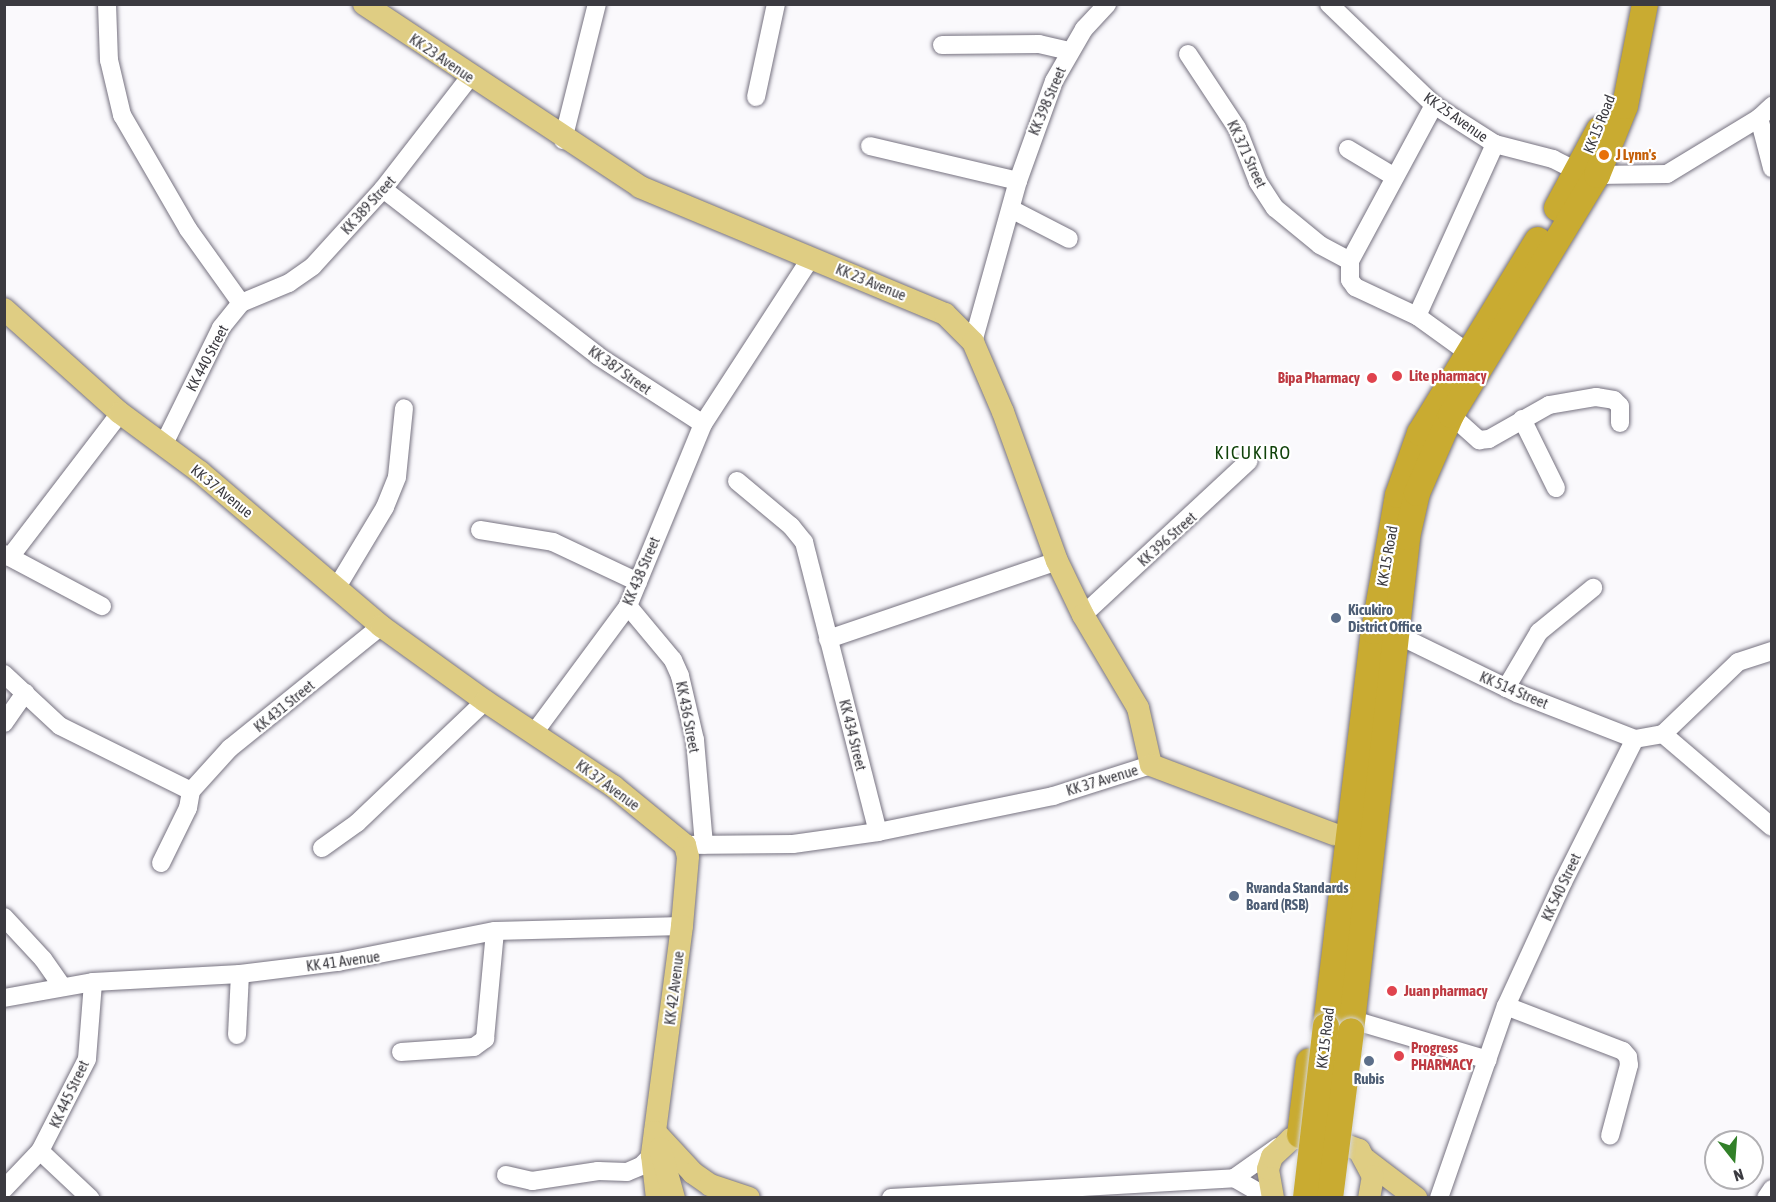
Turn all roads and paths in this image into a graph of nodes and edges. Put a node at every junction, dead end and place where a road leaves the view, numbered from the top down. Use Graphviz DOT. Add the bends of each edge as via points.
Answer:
graph roads {
  1 [pos="107,4"];
  2 [pos="364,4"];
  3 [pos="597,4"];
  4 [pos="776,4"];
  5 [pos="1107,4"];
  6 [pos="1329,4"];
  7 [pos="1630,4"];
  8 [pos="1645,4"];
  9 [pos="942,45"];
  10 [pos="1069,51"];
  11 [pos="1188,54"];
  12 [pos="470,77"];
  13 [pos="756,97"];
  14 [pos="1434,105"];
  15 [pos="1765,112"];
  16 [pos="563,140"];
  17 [pos="1495,144"];
  18 [pos="870,146"];
  19 [pos="1348,149"];
  20 [pos="1772,168"];
  21 [pos="1587,173"];
  22 [pos="1393,176"];
  23 [pos="1018,181"];
  24 [pos="383,189"];
  25 [pos="1011,209"];
  26 [pos="1069,238"];
  27 [pos="811,258"];
  28 [pos="1350,261"];
  29 [pos="241,303"];
  30 [pos="4,309"];
  31 [pos="1417,316"];
  32 [pos="973,342"];
  33 [pos="1467,352"];
  34 [pos="404,408"];
  35 [pos="120,413"];
  36 [pos="1451,415"];
  37 [pos="1522,419"];
  38 [pos="1620,423"];
  39 [pos="703,424"];
  40 [pos="163,446"];
  41 [pos="1249,461"];
  42 [pos="737,481"];
  43 [pos="1556,488"];
  44 [pos="480,530"];
  45 [pos="7,556"];
  46 [pos="1057,561"];
  47 [pos="638,582"];
  48 [pos="337,587"];
  49 [pos="1593,588"];
  50 [pos="102,606"];
  51 [pos="628,606"];
  52 [pos="1083,615"];
  53 [pos="381,626"];
  54 [pos="1396,634"];
  55 [pos="828,639"];
  56 [pos="1772,651"];
  57 [pos="4,674"];
  58 [pos="1506,688"];
  59 [pos="25,693"];
  60 [pos="485,701"];
  61 [pos="4,723"];
  62 [pos="534,734"];
  63 [pos="1663,734"];
  64 [pos="1635,739"];
  65 [pos="1151,765"];
  66 [pos="1357,766"];
  67 [pos="191,791"];
  68 [pos="1772,827"];
  69 [pos="878,832"];
  70 [pos="1335,834"];
  71 [pos="695,845"];
  72 [pos="322,848"];
  73 [pos="161,863"];
  74 [pos="4,917"];
  75 [pos="682,926"];
  76 [pos="495,931"];
  77 [pos="240,974"];
  78 [pos="93,982"];
  79 [pos="61,985"];
  80 [pos="4,998"];
  81 [pos="1506,1006"];
  82 [pos="1357,1027"];
  83 [pos="237,1035"];
  84 [pos="401,1052"];
  85 [pos="1488,1060"];
  86 [pos="655,1132"];
  87 [pos="1610,1136"];
  88 [pos="1292,1139"];
  89 [pos="40,1151"];
  90 [pos="1357,1152"];
  91 [pos="652,1161"];
  92 [pos="506,1174"];
  93 [pos="1234,1178"];
  94 [pos="4,1189"];
  95 [pos="1772,1189"];
  96 [pos="1409,1196"];
  97 [pos="90,1197"];
  98 [pos="643,1197"];
  99 [pos="657,1197"];
  100 [pos="674,1197"];
  101 [pos="748,1197"];
  102 [pos="891,1197"];
  103 [pos="1268,1197"];
  104 [pos="1273,1197"];
  105 [pos="1306,1197"];
  106 [pos="1330,1197"];
  107 [pos="1370,1197"];
  108 [pos="1439,1197"];
  109 [pos="1766,1197"];
  1 -- 29 [label="street" via="115,95 122,115 188,229"];
  2 -- 12 [label="main road, KK 23 Avenue"];
  3 -- 16 [label="street"];
  4 -- 13 [label="street"];
  5 -- 10 [label="street, KK 398 Street"];
  6 -- 14 [label="street, KK 25 Avenue"];
  7 -- 21 [label="highway, KK 15 Road" via="1624,53"];
  8 -- 21 [label="highway, KK 15 Road" via="1625,106"];
  9 -- 10 [label="street" via="1039,44"];
  10 -- 23 [label="street, KK 398 Street" via="1033,133"];
  11 -- 28 [label="street, KK 371 Street" via="1237,128 1258,182 1275,208 1320,245"];
  12 -- 16 [label="main road, KK 23 Avenue"];
  12 -- 24 [label="street, KK 389 Street"];
  14 -- 17 [label="street, KK 25 Avenue"];
  14 -- 22 [label="street"];
  15 -- 20 [label="street"];
  15 -- 21 [label="street" via="1667,174"];
  16 -- 27 [label="main road, KK 23 Avenue" via="677,205"];
  17 -- 21 [label="street, KK 25 Avenue" via="1553,159"];
  17 -- 31 [label="street"];
  18 -- 23 [label="street"];
  19 -- 22 [label="street"];
  21 -- 33 [label="highway, KK 15 Road"];
  21 -- 36 [label="highway, KK 15 Road"];
  22 -- 28 [label="street"];
  23 -- 25 [label="street, KK 398 Street"];
  24 -- 29 [label="street, KK 389 Street" via="313,266 289,283"];
  24 -- 39 [label="street, KK 387 Street" via="598,356"];
  25 -- 26 [label="street"];
  25 -- 32 [label="street, KK 398 Street"];
  27 -- 32 [label="main road, KK 23 Avenue" via="945,314"];
  27 -- 39 [label="street"];
  28 -- 31 [label="street" via="1350,280 1355,287"];
  29 -- 40 [label="street, KK 440 Street" via="220,328"];
  30 -- 35 [label="main road, KK 37 Avenue"];
  31 -- 33 [label="street"];
  32 -- 46 [label="main road, KK 23 Avenue" via="1004,412"];
  33 -- 66 [label="highway, KK 15 Road" via="1420,433 1398,495"];
  34 -- 48 [label="street" via="397,477 385,507"];
  35 -- 40 [label="main road, KK 37 Avenue"];
  35 -- 45 [label="street"];
  36 -- 37 [label="street" via="1479,440 1489,439"];
  36 -- 54 [label="highway, KK 15 Road" via="1417,493 1410,519"];
  37 -- 38 [label="street" via="1549,405 1596,397 1614,400 1620,406"];
  37 -- 43 [label="street"];
  39 -- 47 [label="street, KK 438 Street"];
  40 -- 48 [label="main road, KK 37 Avenue"];
  41 -- 52 [label="street, KK 396 Street"];
  42 -- 55 [label="street, KK 434 Street" via="791,526 804,542"];
  44 -- 47 [label="street" via="553,542"];
  45 -- 50 [label="street"];
  46 -- 52 [label="main road, KK 23 Avenue"];
  46 -- 55 [label="street"];
  47 -- 51 [label="street, KK 438 Street"];
  48 -- 53 [label="main road, KK 37 Avenue"];
  49 -- 58 [label="street" via="1539,632"];
  51 -- 62 [label="street, KK 438 Street"];
  51 -- 71 [label="street, KK 436 Street" via="674,660 680,676 695,740"];
  52 -- 65 [label="main road, KK 23 Avenue" via="1138,708"];
  53 -- 60 [label="main road, KK 37 Avenue"];
  53 -- 67 [label="street, KK 431 Street" via="230,748"];
  54 -- 58 [label="street, KK 514 Street"];
  54 -- 82 [label="highway, KK 15 Road"];
  55 -- 69 [label="street, KK 434 Street"];
  56 -- 63 [label="street" via="1738,663"];
  57 -- 59 [label="street"];
  58 -- 64 [label="street, KK 514 Street"];
  59 -- 61 [label="street"];
  59 -- 67 [label="street" via="60,726"];
  60 -- 62 [label="main road, KK 37 Avenue"];
  60 -- 72 [label="street" via="357,823"];
  62 -- 71 [label="main road, KK 37 Avenue"];
  63 -- 64 [label="street"];
  63 -- 68 [label="street"];
  64 -- 81 [label="street, KK 540 Street"];
  65 -- 69 [label="street, KK 37 Avenue" via="1053,796"];
  65 -- 70 [label="main road, KK 37 Avenue"];
  66 -- 70 [label="highway" via="1338,802"];
  66 -- 105 [label="highway, KK 15 Road, bridge"];
  67 -- 73 [label="street, KK 431 Street" via="188,808"];
  69 -- 71 [label="street, KK 37 Avenue" via="794,844"];
  70 -- 88 [label="highway"];
  71 -- 75 [label="main road, KK 42 Avenue" via="688,857"];
  74 -- 79 [label="street" via="43,958"];
  75 -- 76 [label="street, KK 41 Avenue"];
  75 -- 86 [label="main road, KK 42 Avenue"];
  76 -- 77 [label="street, KK 41 Avenue" via="396,953"];
  76 -- 84 [label="street" via="484,1039 474,1047"];
  77 -- 78 [label="street, KK 41 Avenue"];
  77 -- 83 [label="street"];
  78 -- 79 [label="street, KK 41 Avenue"];
  78 -- 89 [label="street, KK 445 Street" via="87,1059"];
  79 -- 80 [label="street, KK 41 Avenue"];
  81 -- 85 [label="street, KK 540 Street"];
  81 -- 87 [label="street" via="1623,1051 1628,1057"];
  82 -- 85 [label="street"];
  82 -- 90 [label="highway"];
  82 -- 106 [label="highway, KK 15 Road, bridge"];
  85 -- 108 [label="street, KK 540 Street"];
  86 -- 91 [label="main road, KK 42 Avenue"];
  86 -- 100 [label="main road, KK 42 Avenue"];
  86 -- 101 [label="main road" via="693,1173 710,1185"];
  88 -- 90 [label="main road" via="1328,1136"];
  88 -- 93 [label="street"];
  88 -- 104 [label="main road" via="1268,1169"];
  89 -- 94 [label="street, KK 445 Street"];
  89 -- 97 [label="street"];
  90 -- 96 [label="main road"];
  90 -- 107 [label="main road" via="1373,1176"];
  91 -- 92 [label="street" via="627,1172 598,1171 532,1181"];
  91 -- 98 [label="main road"];
  91 -- 99 [label="main road, KK 42 Avenue"];
  93 -- 102 [label="street"];
  93 -- 103 [label="street"];
  95 -- 109 [label="street"];
}
